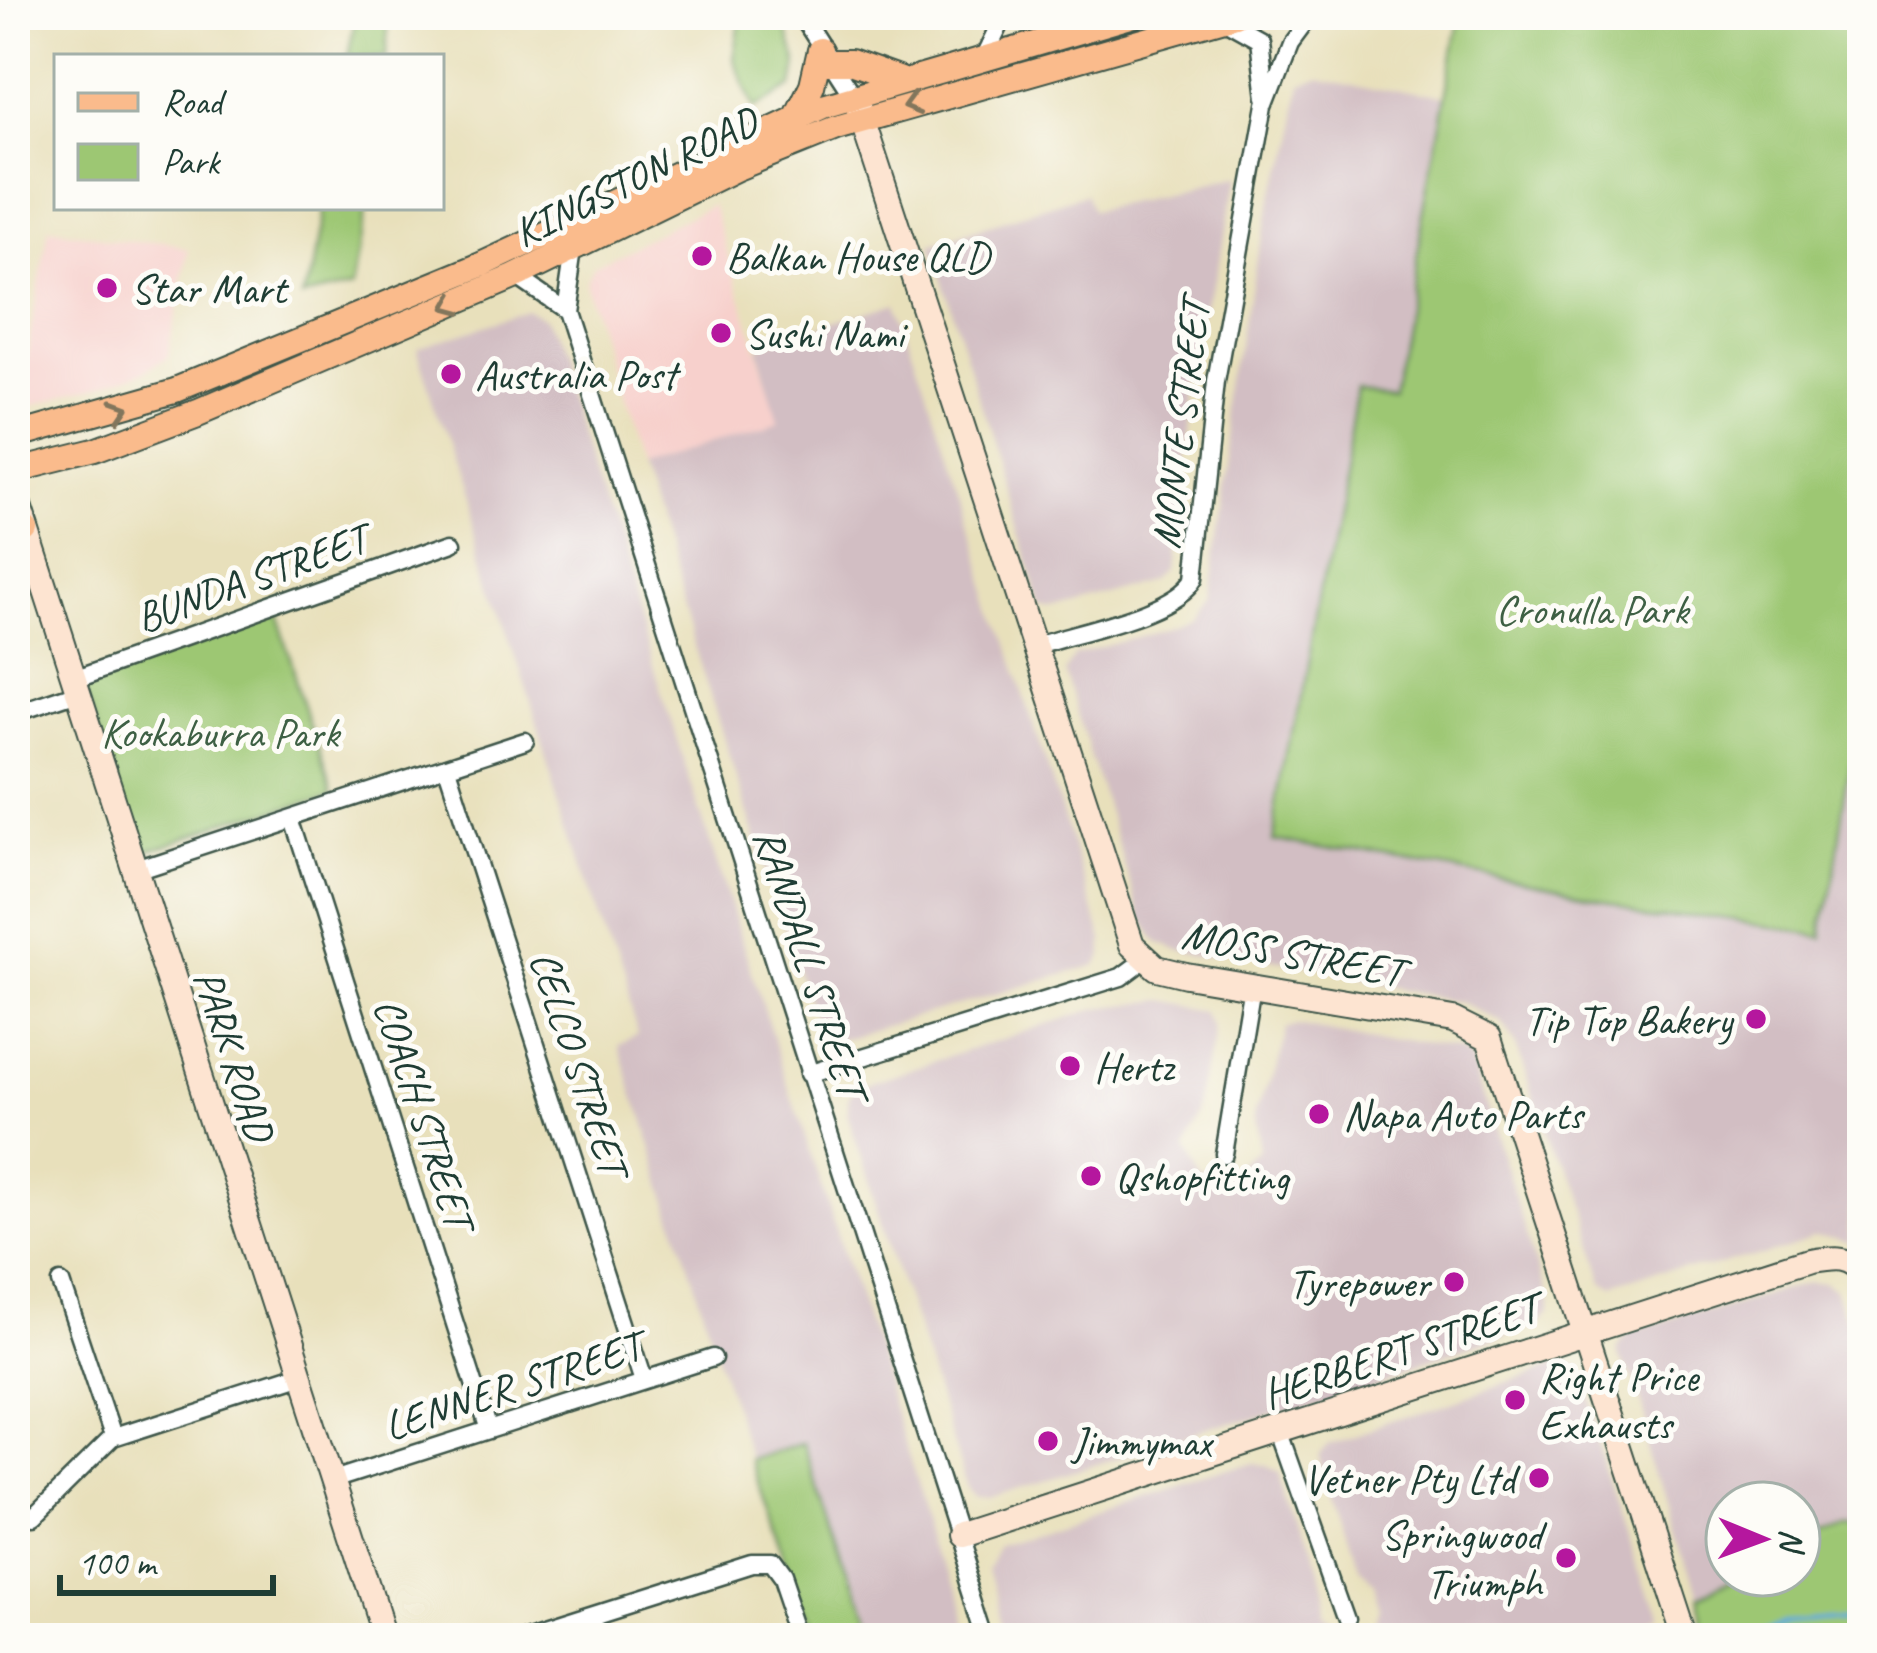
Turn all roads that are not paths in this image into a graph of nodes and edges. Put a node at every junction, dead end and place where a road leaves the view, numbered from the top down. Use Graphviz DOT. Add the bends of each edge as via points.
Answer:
graph roads {
  1 [pos="801,15"];
  2 [pos="1005,15"];
  3 [pos="1025,15"];
  4 [pos="1134,15"];
  5 [pos="1310,15"];
  6 [pos="1229,17"];
  7 [pos="1058,36"];
  8 [pos="823,56"];
  9 [pos="985,56"];
  10 [pos="900,80"];
  11 [pos="1266,104"];
  12 [pos="858,107"];
  13 [pos="797,116"];
  14 [pos="574,248"];
  15 [pos="516,276"];
  16 [pos="565,310"];
  17 [pos="15,436"];
  18 [pos="15,471"];
  19 [pos="15,495"];
  20 [pos="21,529"];
  21 [pos="453,543"];
  22 [pos="1034,646"];
  23 [pos="76,685"];
  24 [pos="15,713"];
  25 [pos="525,741"];
  26 [pos="447,768"];
  27 [pos="293,818"];
  28 [pos="136,869"];
  29 [pos="1144,960"];
  30 [pos="1252,985"];
  31 [pos="808,1074"];
  32 [pos="1224,1154"];
  33 [pos="1862,1276"];
  34 [pos="61,1283"];
  35 [pos="1586,1330"];
  36 [pos="713,1358"];
  37 [pos="299,1378"];
  38 [pos="644,1379"];
  39 [pos="489,1430"];
  40 [pos="1280,1431"];
  41 [pos="113,1438"];
  42 [pos="333,1480"];
  43 [pos="34,1516"];
  44 [pos="959,1534"];
  45 [pos="594,1616"];
  46 [pos="1346,1618"];
  47 [pos="1683,1631"];
  48 [pos="383,1638"];
  49 [pos="519,1638"];
  50 [pos="601,1638"];
  51 [pos="801,1638"];
  52 [pos="991,1638"];
  1 -- 8 [label="street"];
  2 -- 9 [label="street"];
  3 -- 7 [label="street"];
  4 -- 7 [label="main road, KINGSTON ROAD"];
  5 -- 11 [label="street, MONTE STREET"];
  6 -- 11 [label="street, MONTE STREET" via="1259,39"];
  6 -- 12 [label="main road, KINGSTON ROAD, one-way"];
  7 -- 9 [label="main road, KINGSTON ROAD"];
  8 -- 10 [label="main road"];
  8 -- 12 [label="street"];
  8 -- 13 [label="main road"];
  9 -- 10 [label="main road, KINGSTON ROAD"];
  10 -- 12 [label="main road, KINGSTON ROAD"];
  11 -- 22 [label="street, MONTE STREET" via="1216,380 1195,578 1186,594 1164,605"];
  12 -- 13 [label="main road, KINGSTON ROAD"];
  12 -- 14 [label="main road, KINGSTON ROAD"];
  12 -- 22 [label="street, MOSS STREET"];
  17 -- 13 [label="main road, KINGSTON ROAD, one-way" via="147,401 334,326"];
  14 -- 15 [label="main road, KINGSTON ROAD"];
  14 -- 16 [label="street, RANDALL STREET"];
  15 -- 16 [label="street"];
  15 -- 18 [label="main road, KINGSTON ROAD, one-way" via="170,424"];
  16 -- 31 [label="street, RANDALL STREET"];
  19 -- 20 [label="street, PARK ROAD"];
  20 -- 23 [label="street, PARK ROAD"];
  21 -- 23 [label="street, BUNDA STREET"];
  22 -- 29 [label="street, MOSS STREET" via="1132,945"];
  23 -- 24 [label="street, BUNDA STREET"];
  23 -- 28 [label="street, PARK ROAD"];
  25 -- 26 [label="street"];
  26 -- 27 [label="street"];
  26 -- 38 [label="street, CELCO STREET"];
  27 -- 28 [label="street"];
  27 -- 39 [label="street, COACH STREET"];
  28 -- 37 [label="street, PARK ROAD"];
  29 -- 30 [label="street, MOSS STREET"];
  29 -- 31 [label="street" via="1121,977"];
  30 -- 32 [label="street"];
  30 -- 35 [label="street, MOSS STREET" via="1484,1032"];
  31 -- 44 [label="street, RANDALL STREET"];
  33 -- 35 [label="street, HERBERT STREET" via="1834,1256 1808,1261"];
  34 -- 41 [label="street"];
  35 -- 40 [label="street, HERBERT STREET"];
  35 -- 47 [label="street, MOSS STREET"];
  36 -- 38 [label="street, LENNER STREET"];
  37 -- 41 [label="street"];
  37 -- 42 [label="street, PARK ROAD"];
  38 -- 39 [label="street, LENNER STREET"];
  39 -- 42 [label="street, LENNER STREET"];
  40 -- 44 [label="street, HERBERT STREET"];
  40 -- 46 [label="street"];
  41 -- 43 [label="street"];
  42 -- 48 [label="street, PARK ROAD"];
  44 -- 52 [label="street, RANDALL STREET"];
  45 -- 49 [label="street"];
  45 -- 50 [label="street"];
  45 -- 51 [label="street" via="770,1564"];
}
